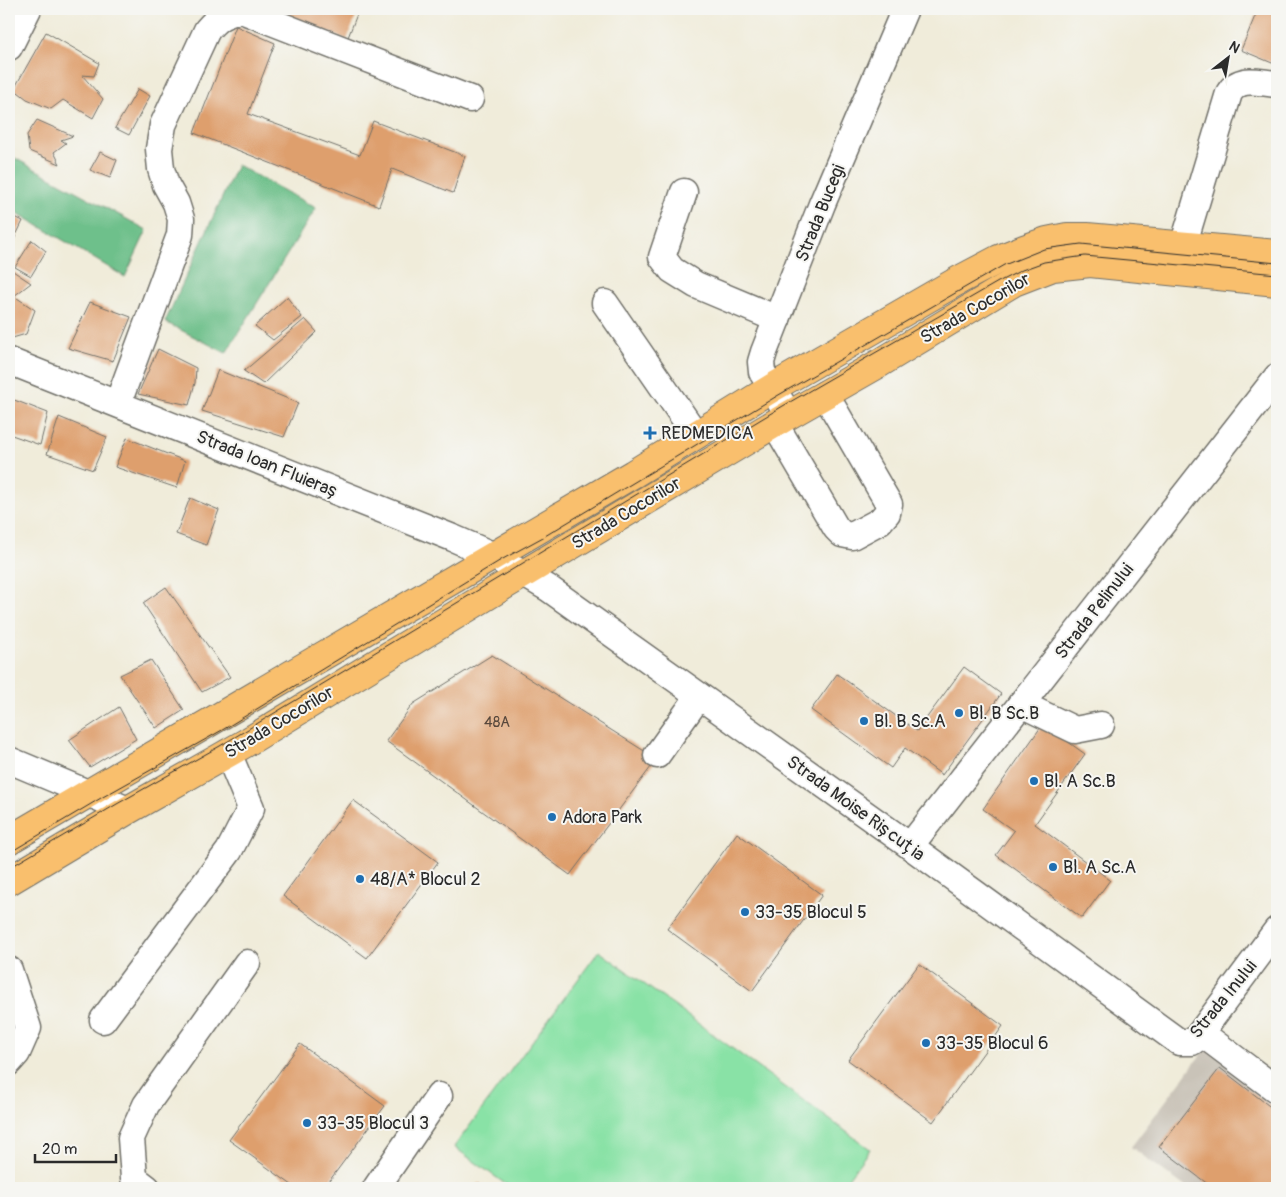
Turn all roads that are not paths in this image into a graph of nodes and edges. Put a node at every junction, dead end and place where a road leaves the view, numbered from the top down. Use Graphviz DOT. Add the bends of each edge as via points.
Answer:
graph roads {
  1 [pos="28,9"];
  2 [pos="241,9"];
  3 [pos="905,9"];
  4 [pos="11,35"];
  5 [pos="1277,84"];
  6 [pos="470,99"];
  7 [pos="684,192"];
  8 [pos="1183,246"];
  9 [pos="1277,254"];
  10 [pos="1175,272"];
  11 [pos="1277,282"];
  12 [pos="605,303"];
  13 [pos="776,319"];
  14 [pos="9,361"];
  15 [pos="1277,377"];
  16 [pos="772,388"];
  17 [pos="826,394"];
  18 [pos="118,403"];
  19 [pos="782,420"];
  20 [pos="696,435"];
  21 [pos="492,555"];
  22 [pos="524,574"];
  23 [pos="699,696"];
  24 [pos="1021,704"];
  25 [pos="1101,725"];
  26 [pos="228,753"];
  27 [pos="658,755"];
  28 [pos="9,760"];
  29 [pos="90,793"];
  30 [pos="128,810"];
  31 [pos="9,840"];
  32 [pos="910,846"];
  33 [pos="9,881"];
  34 [pos="1277,930"];
  35 [pos="247,963"];
  36 [pos="9,970"];
  37 [pos="103,1020"];
  38 [pos="1194,1038"];
  39 [pos="9,1062"];
  40 [pos="1277,1090"];
  41 [pos="438,1096"];
  42 [pos="147,1188"];
  43 [pos="376,1188"];
  1 -- 4 [label="street"];
  2 -- 6 [label="street"];
  2 -- 18 [label="street" via="227,12 207,30 163,125 159,150 166,185 181,219 180,235"];
  3 -- 13 [label="street, Strada Bucegi"];
  5 -- 8 [label="street" via="1242,81 1229,93"];
  7 -- 13 [label="street" via="662,257 672,270 696,285"];
  8 -- 9 [label="main road, Strada Cocorilor"];
  8 -- 10 [label="street"];
  8 -- 16 [label="main road, Strada Cocorilor" via="1067,237 1024,249 961,279"];
  10 -- 11 [label="main road, Strada Cocorilor"];
  10 -- 17 [label="main road, Strada Cocorilor" via="1090,263 1035,273 1014,282"];
  12 -- 20 [label="street"];
  13 -- 16 [label="street, Strada Bucegi" via="761,362 762,372"];
  14 -- 18 [label="street, Strada Ioan Fluieraș"];
  15 -- 24 [label="street, Strada Pelinului"];
  16 -- 19 [label="street, Strada Bucegi"];
  16 -- 20 [label="main road, Strada Cocorilor"];
  17 -- 19 [label="main road, Strada Cocorilor"];
  17 -- 19 [label="street, Strada Bucegi" via="888,504 887,513 880,521 852,536 842,534 836,528"];
  18 -- 21 [label="street, Strada Ioan Fluieraș"];
  19 -- 22 [label="main road, Strada Cocorilor"];
  20 -- 21 [label="main road, Strada Cocorilor"];
  21 -- 22 [label="street, Strada Ioan Fluieraș"];
  21 -- 29 [label="main road, Strada Cocorilor"];
  22 -- 23 [label="street, Strada Moise Rișcuția"];
  22 -- 26 [label="main road, Strada Cocorilor"];
  23 -- 27 [label="street"];
  23 -- 32 [label="street, Strada Moise Rișcuția"];
  24 -- 25 [label="street" via="1075,730"];
  24 -- 32 [label="street, Strada Pelinului"];
  26 -- 30 [label="main road, Strada Cocorilor"];
  26 -- 37 [label="street" via="251,808 245,822 229,851"];
  28 -- 29 [label="street"];
  29 -- 30 [label="street"];
  29 -- 31 [label="main road, Strada Cocorilor"];
  30 -- 33 [label="main road, Strada Cocorilor"];
  32 -- 38 [label="street, Strada Moise Rișcuția" via="1172,1038"];
  34 -- 38 [label="street, Strada Inului"];
  35 -- 42 [label="street" via="146,1105 131,1138 134,1178"];
  36 -- 39 [label="street" via="28,1028 17,1053"];
  38 -- 40 [label="street, Strada Moise Rișcuția"];
  41 -- 43 [label="street"];
}
